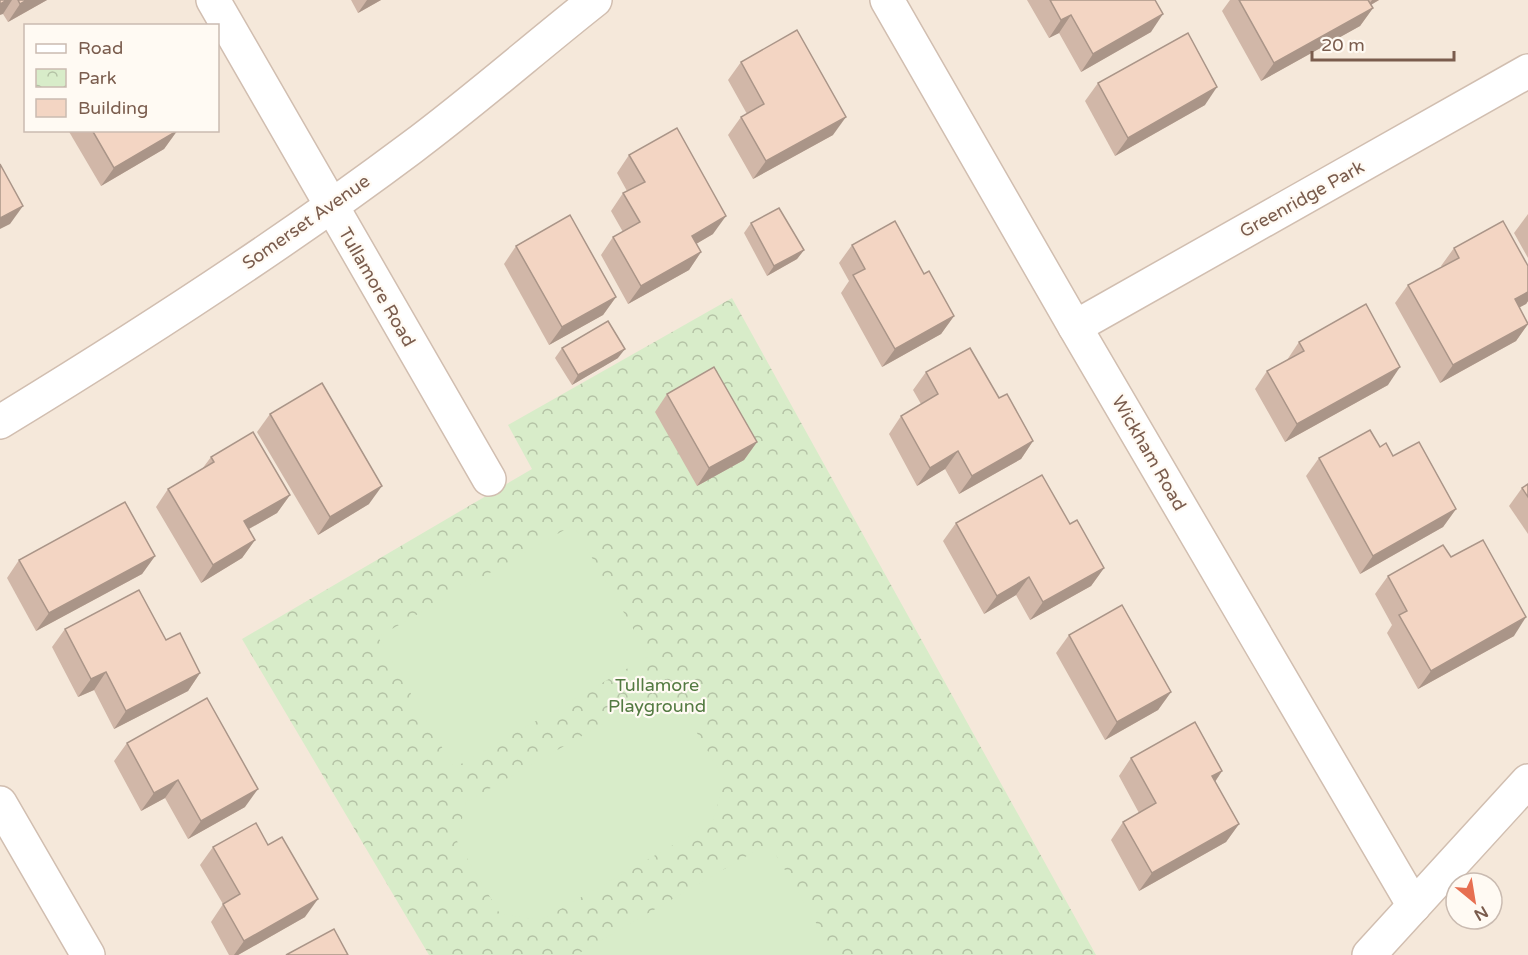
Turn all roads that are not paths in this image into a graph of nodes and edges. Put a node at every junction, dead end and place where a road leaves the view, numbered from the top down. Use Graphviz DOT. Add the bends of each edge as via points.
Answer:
graph roads {
  1 [pos="213,0"];
  2 [pos="595,0"];
  3 [pos="887,0"];
  4 [pos="1528,71"];
  5 [pos="330,206"];
  6 [pos="1075,327"];
  7 [pos="0,422"];
  8 [pos="489,479"];
  9 [pos="1528,781"];
  10 [pos="0,803"];
  11 [pos="1414,906"];
  12 [pos="88,955"];
  13 [pos="1369,955"];
  1 -- 5 [label="street, Tullamore Road"];
  2 -- 5 [label="street, Somerset Avenue" via="412,147"];
  3 -- 6 [label="street, Wickham Road"];
  4 -- 6 [label="street, Greenridge Park"];
  5 -- 7 [label="street, Somerset Avenue" via="111,354"];
  5 -- 8 [label="street, Tullamore Road"];
  6 -- 11 [label="street, Wickham Road"];
  9 -- 11 [label="street"];
  10 -- 12 [label="street"];
  11 -- 13 [label="street"];
}
